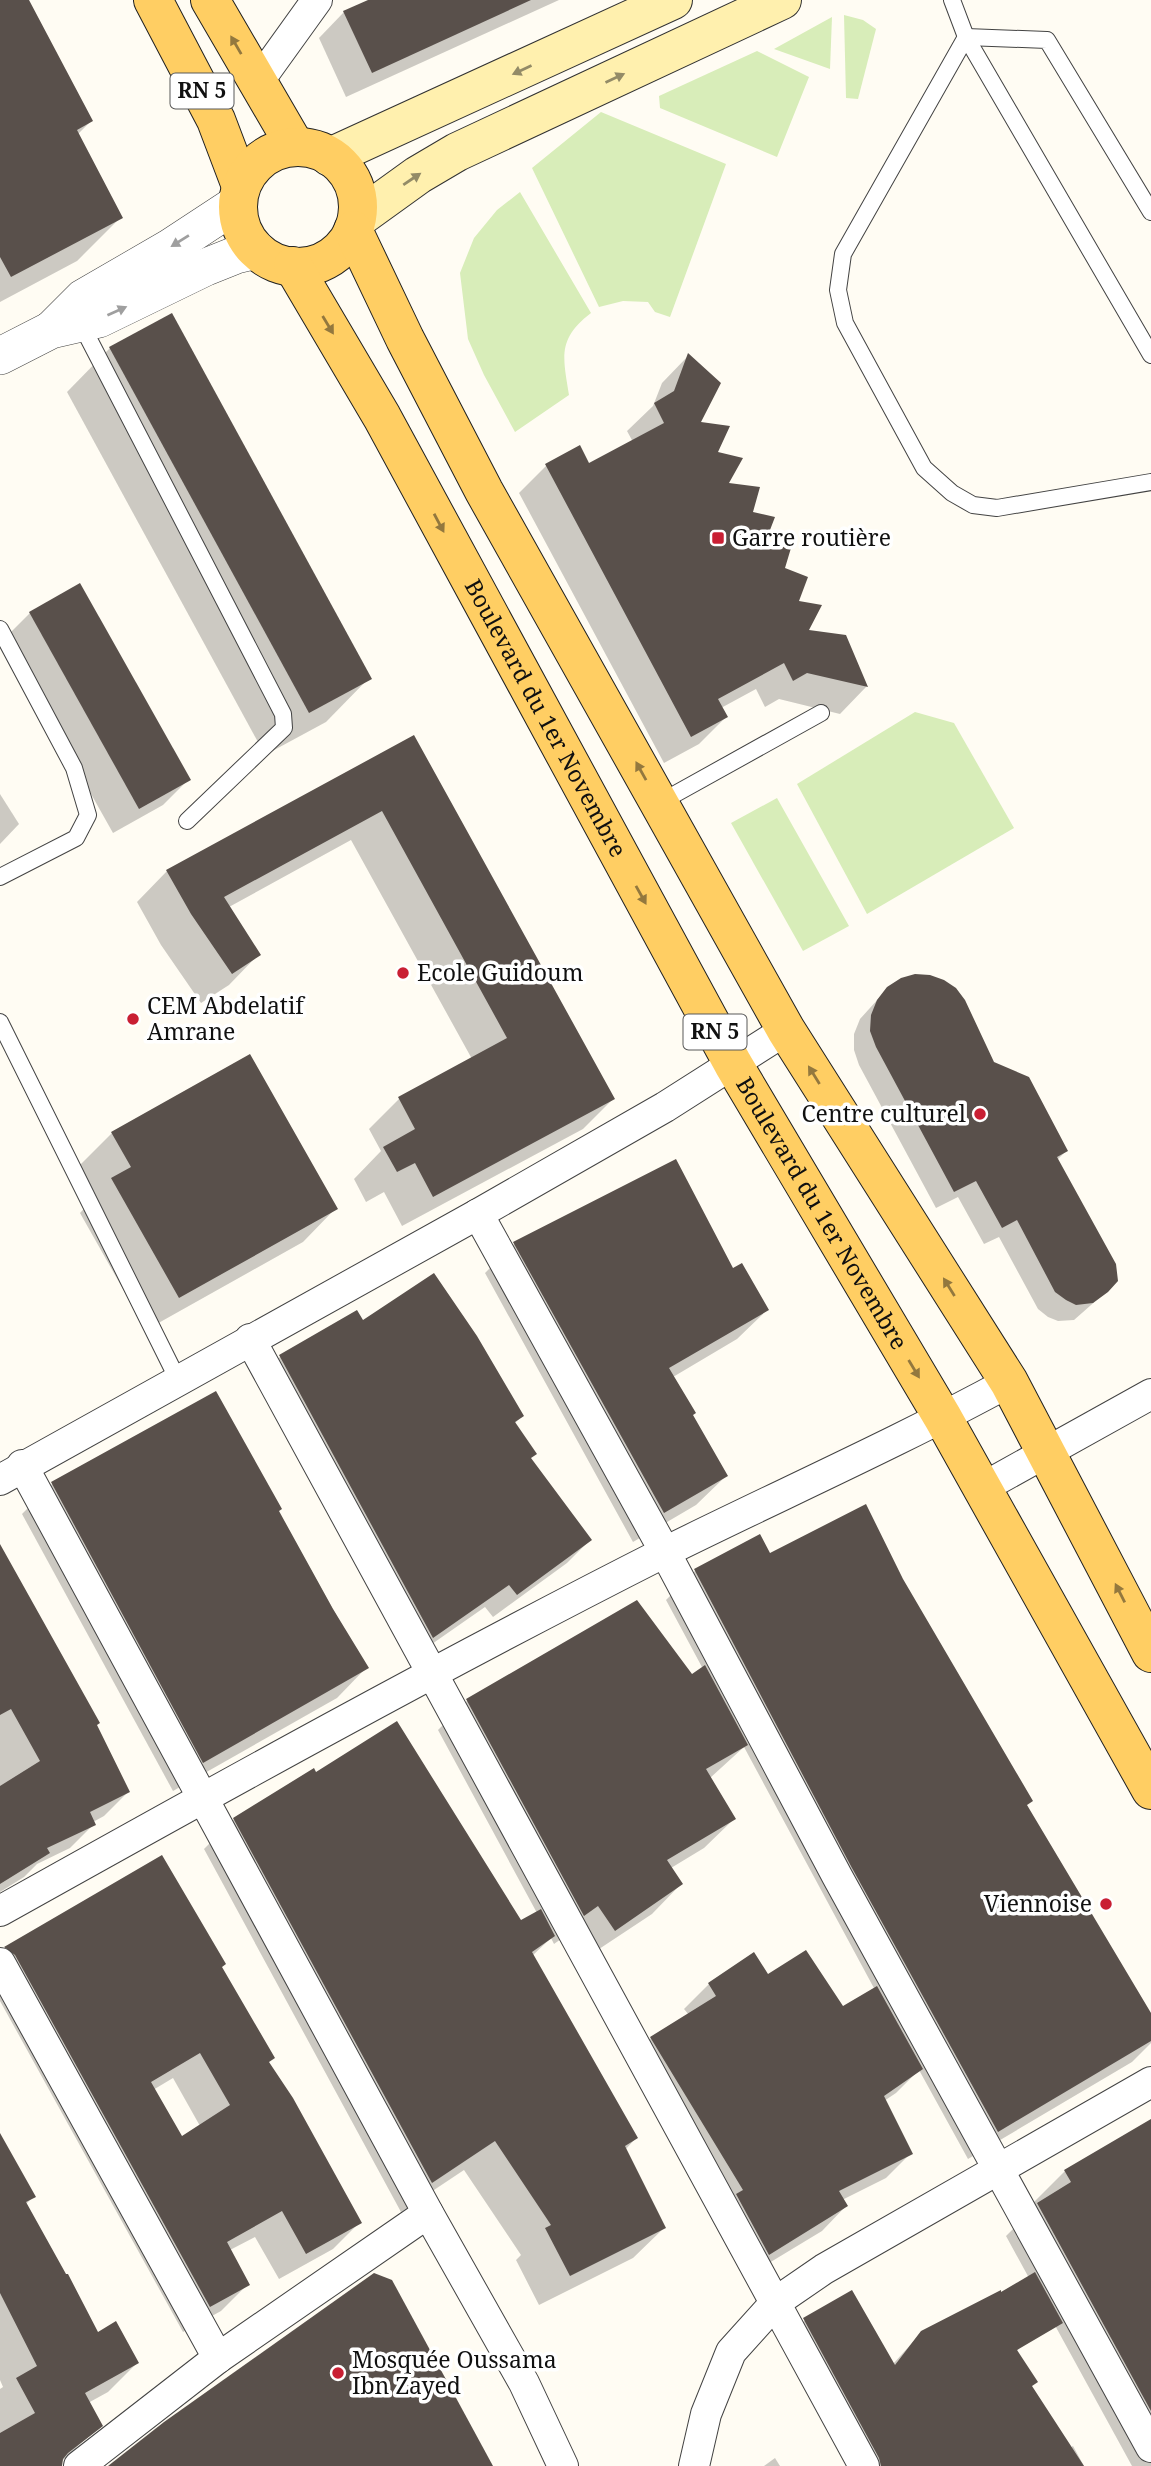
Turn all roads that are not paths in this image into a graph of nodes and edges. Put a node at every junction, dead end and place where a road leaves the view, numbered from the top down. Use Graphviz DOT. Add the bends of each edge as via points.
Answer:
graph roads {
  1 [pos="153,0"];
  2 [pos="210,0"];
  3 [pos="317,0"];
  4 [pos="673,0"];
  5 [pos="782,0"];
  6 [pos="952,0"];
  7 [pos="966,37"];
  8 [pos="258,82"];
  9 [pos="313,152"];
  10 [pos="239,195"];
  11 [pos="1151,212"];
  12 [pos="355,225"];
  13 [pos="257,250"];
  14 [pos="293,267"];
  15 [pos="66,327"];
  16 [pos="3,346"];
  17 [pos="1151,355"];
  18 [pos="1151,482"];
  19 [pos="0,629"];
  20 [pos="821,713"];
  21 [pos="659,803"];
  22 [pos="187,821"];
  23 [pos="0,877"];
  24 [pos="0,1022"];
  25 [pos="786,1030"];
  26 [pos="733,1064"];
  27 [pos="478,1214"];
  28 [pos="250,1339"];
  29 [pos="178,1380"];
  30 [pos="1009,1382"];
  31 [pos="1151,1394"];
  32 [pos="943,1418"];
  33 [pos="1048,1452"];
  34 [pos="11,1473"];
  35 [pos="982,1488"];
  36 [pos="665,1552"];
  37 [pos="1151,1653"];
  38 [pos="432,1675"];
  39 [pos="1151,1790"];
  40 [pos="202,1798"];
  41 [pos="0,1911"];
  42 [pos="0,1962"];
  43 [pos="1151,2082"];
  44 [pos="1000,2169"];
  45 [pos="428,2213"];
  46 [pos="776,2302"];
  47 [pos="219,2358"];
  48 [pos="1151,2447"];
  49 [pos="79,2466"];
  50 [pos="563,2466"];
  51 [pos="694,2466"];
  52 [pos="864,2466"];
  1 -- 10 [label="main road, RN 5" via="216,120"];
  8 -- 2 [label="main road, RN 5, one-way"];
  3 -- 8 [label="street"];
  4 -- 9 [label="main road, one-way"];
  12 -- 5 [label="main road, one-way" via="418,175 457,152"];
  6 -- 7 [label="lane"];
  7 -- 11 [label="lane" via="1048,40"];
  7 -- 17 [label="lane"];
  7 -- 18 [label="lane" via="843,254 838,290 845,323 924,468 973,505 997,508"];
  8 -- 9 [label="main road, RN 5"];
  9 -- 10 [label="main road" via="277,150 250,171"];
  9 -- 12 [label="main road" via="342,166 350,177 358,205"];
  10 -- 13 [label="main road" via="242,229"];
  10 -- 15 [label="street, one-way" via="170,247 83,298"];
  12 -- 14 [label="main road" via="343,246 329,258"];
  21 -- 12 [label="main road, RN 5, one-way" via="484,491 405,340"];
  13 -- 14 [label="main road"];
  15 -- 13 [label="street, one-way" via="120,310 236,255"];
  14 -- 26 [label="main road, Boulevard du 1er Novembre / RN 5, one-way" via="382,417"];
  15 -- 16 [label="street"];
  15 -- 22 [label="lane" via="283,714 284,728"];
  19 -- 23 [label="lane" via="74,768 88,815 76,838"];
  20 -- 21 [label="lane"];
  21 -- 25 [label="main road, RN 5"];
  24 -- 29 [label="lane"];
  25 -- 26 [label="street"];
  30 -- 25 [label="main road, RN 5, one-way"];
  26 -- 27 [label="street"];
  26 -- 32 [label="main road, Boulevard du 1er Novembre / RN 5, one-way"];
  27 -- 28 [label="street"];
  27 -- 36 [label="street"];
  28 -- 29 [label="street"];
  28 -- 38 [label="street"];
  29 -- 34 [label="street"];
  30 -- 32 [label="street"];
  30 -- 33 [label="main road, RN 5"];
  31 -- 33 [label="street"];
  32 -- 35 [label="main road, Boulevard du 1er Novembre / RN 5"];
  32 -- 36 [label="street"];
  33 -- 35 [label="street"];
  37 -- 33 [label="main road, RN 5, one-way"];
  34 -- 40 [label="street"];
  35 -- 39 [label="main road, Boulevard du 1er Novembre / RN 5"];
  36 -- 38 [label="street"];
  36 -- 44 [label="street"];
  38 -- 40 [label="street"];
  38 -- 46 [label="street"];
  40 -- 41 [label="street"];
  40 -- 45 [label="street"];
  42 -- 47 [label="street"];
  43 -- 44 [label="street"];
  44 -- 46 [label="street" via="824,2269"];
  44 -- 48 [label="street"];
  45 -- 47 [label="street"];
  45 -- 50 [label="street" via="524,2383"];
  46 -- 51 [label="street" via="731,2352 706,2414"];
  46 -- 52 [label="street"];
  47 -- 49 [label="street"];
}
